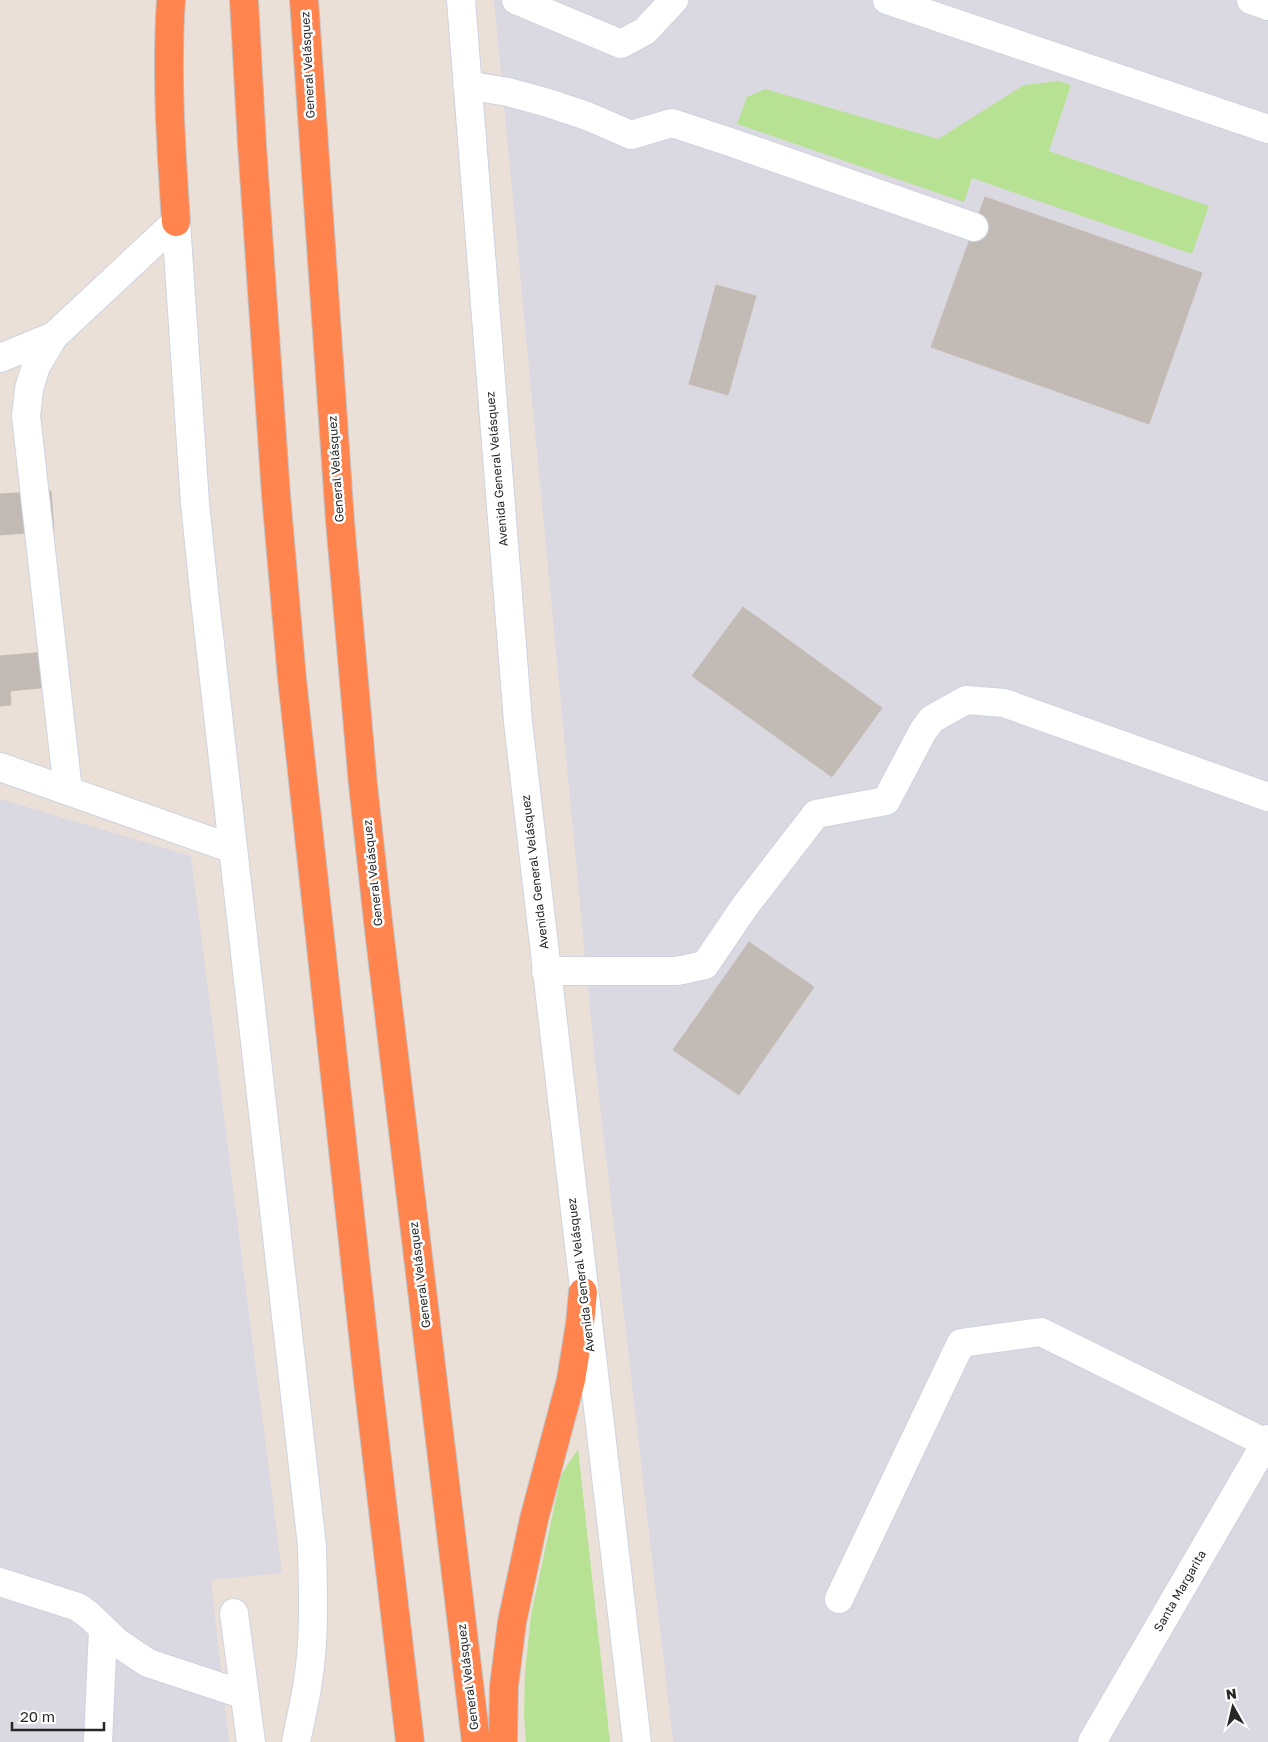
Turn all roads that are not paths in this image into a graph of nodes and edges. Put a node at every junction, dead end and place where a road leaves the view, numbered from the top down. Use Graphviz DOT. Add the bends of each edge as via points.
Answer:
graph roads {
  1 [pos="171,0"];
  2 [pos="244,0"];
  3 [pos="304,0"];
  4 [pos="461,0"];
  5 [pos="516,0"];
  6 [pos="674,0"];
  7 [pos="887,0"];
  8 [pos="1251,0"];
  9 [pos="541,5"];
  10 [pos="1268,6"];
  11 [pos="467,85"];
  12 [pos="1268,129"];
  13 [pos="176,222"];
  14 [pos="974,227"];
  15 [pos="54,336"];
  16 [pos="0,358"];
  17 [pos="0,766"];
  18 [pos="68,791"];
  19 [pos="1268,798"];
  20 [pos="233,849"];
  21 [pos="546,971"];
  22 [pos="583,1292"];
  23 [pos="1267,1441"];
  24 [pos="0,1582"];
  25 [pos="839,1599"];
  26 [pos="234,1613"];
  27 [pos="103,1630"];
  28 [pos="245,1695"];
  29 [pos="98,1742"];
  30 [pos="251,1742"];
  31 [pos="296,1742"];
  32 [pos="410,1742"];
  33 [pos="476,1742"];
  34 [pos="503,1742"];
  35 [pos="637,1742"];
  36 [pos="1092,1742"];
  1 -- 13 [label="highway" via="169,107"];
  2 -- 32 [label="highway" via="276,495 292,679"];
  3 -- 33 [label="highway, General Velásquez" via="339,511 363,785"];
  4 -- 11 [label="street, Avenida General Velásquez"];
  5 -- 9 [label="street"];
  6 -- 9 [label="street" via="645,31 621,44"];
  7 -- 12 [label="street"];
  8 -- 10 [label="street"];
  11 -- 14 [label="street" via="548,103 631,135 672,123"];
  11 -- 21 [label="street, Avenida General Velásquez" via="518,722"];
  13 -- 15 [label="street"];
  13 -- 20 [label="street" via="195,503"];
  15 -- 16 [label="street"];
  15 -- 18 [label="street" via="36,366 28,389 26,416"];
  17 -- 18 [label="street"];
  18 -- 20 [label="street"];
  19 -- 21 [label="street" via="1004,703 966,700 932,719 886,801 816,814 745,906 705,965 677,971"];
  20 -- 31 [label="street" via="312,1546 312,1634 308,1680"];
  21 -- 22 [label="street, Avenida General Velásquez"];
  22 -- 34 [label="highway" via="571,1380 534,1519 512,1622 505,1678"];
  22 -- 35 [label="street, Avenida General Velásquez"];
  23 -- 25 [label="street" via="1041,1332 961,1343"];
  23 -- 36 [label="street, Santa Margarita"];
  24 -- 27 [label="street" via="78,1607"];
  26 -- 28 [label="street"];
  27 -- 28 [label="street" via="148,1662"];
  27 -- 29 [label="street"];
  28 -- 30 [label="street"];
}
